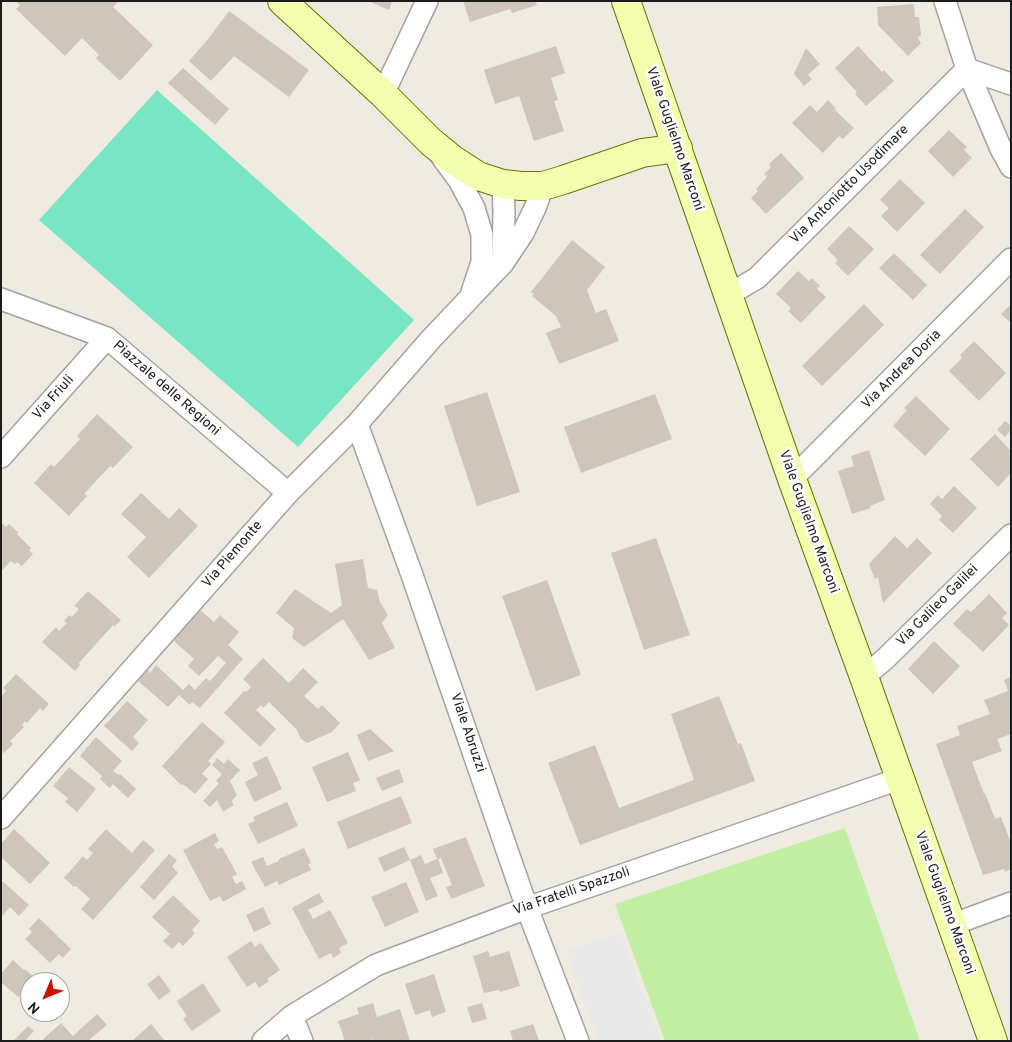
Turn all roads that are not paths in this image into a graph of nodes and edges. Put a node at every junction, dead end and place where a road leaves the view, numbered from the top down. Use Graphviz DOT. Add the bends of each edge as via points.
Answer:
graph roads {
  1 [pos="282,1"];
  2 [pos="427,1"];
  3 [pos="626,1"];
  4 [pos="945,1"];
  5 [pos="967,68"];
  6 [pos="1011,84"];
  7 [pos="384,94"];
  8 [pos="431,142"];
  9 [pos="678,148"];
  10 [pos="1011,166"];
  11 [pos="553,183"];
  12 [pos="503,184"];
  13 [pos="1011,259"];
  14 [pos="503,262"];
  15 [pos="728,295"];
  16 [pos="471,297"];
  17 [pos="1,299"];
  18 [pos="107,338"];
  19 [pos="357,424"];
  20 [pos="1,457"];
  21 [pos="792,479"];
  22 [pos="288,493"];
  23 [pos="1011,534"];
  24 [pos="864,677"];
  25 [pos="899,779"];
  26 [pos="1,818"];
  27 [pos="1011,903"];
  28 [pos="527,908"];
  29 [pos="951,924"];
  30 [pos="292,1016"];
  31 [pos="263,1041"];
  32 [pos="302,1041"];
  33 [pos="578,1041"];
  34 [pos="993,1041"];
  1 -- 7 [label="main road"];
  2 -- 7 [label="street"];
  3 -- 9 [label="main road, Viale Guglielmo Marconi"];
  4 -- 5 [label="street"];
  5 -- 6 [label="street"];
  5 -- 10 [label="street" via="1000,149"];
  5 -- 15 [label="street, Via Antoniotto Usodimare" via="757,278"];
  7 -- 8 [label="main road"];
  8 -- 12 [label="main road" via="478,176"];
  8 -- 16 [label="street" via="474,208 482,235 482,262"];
  9 -- 11 [label="main road" via="642,153"];
  9 -- 15 [label="main road, Viale Guglielmo Marconi"];
  11 -- 12 [label="main road"];
  11 -- 14 [label="street, Via Piemonte"];
  12 -- 14 [label="street"];
  13 -- 21 [label="street, Via Andrea Doria"];
  14 -- 16 [label="street, Via Piemonte"];
  15 -- 21 [label="main road, Viale Guglielmo Marconi"];
  16 -- 19 [label="street, Via Piemonte"];
  17 -- 18 [label="street, Piazzale delle Regioni"];
  18 -- 20 [label="street, Via Friuli"];
  18 -- 22 [label="street, Piazzale delle Regioni"];
  19 -- 22 [label="street, Via Piemonte"];
  19 -- 28 [label="street, Viale Abruzzi"];
  21 -- 24 [label="main road, Viale Guglielmo Marconi"];
  22 -- 26 [label="street, Via Piemonte"];
  23 -- 24 [label="street, Via Galileo Galilei"];
  24 -- 25 [label="main road, Viale Guglielmo Marconi"];
  25 -- 28 [label="street, Via Fratelli Spazzoli"];
  25 -- 29 [label="main road, Viale Guglielmo Marconi"];
  27 -- 29 [label="street"];
  28 -- 30 [label="street, Via Fratelli Spazzoli" via="376,965"];
  28 -- 33 [label="street, Viale Abruzzi"];
  29 -- 34 [label="main road, Viale Guglielmo Marconi"];
  30 -- 31 [label="street, Via Fratelli Spazzoli"];
  30 -- 32 [label="street"];
}
